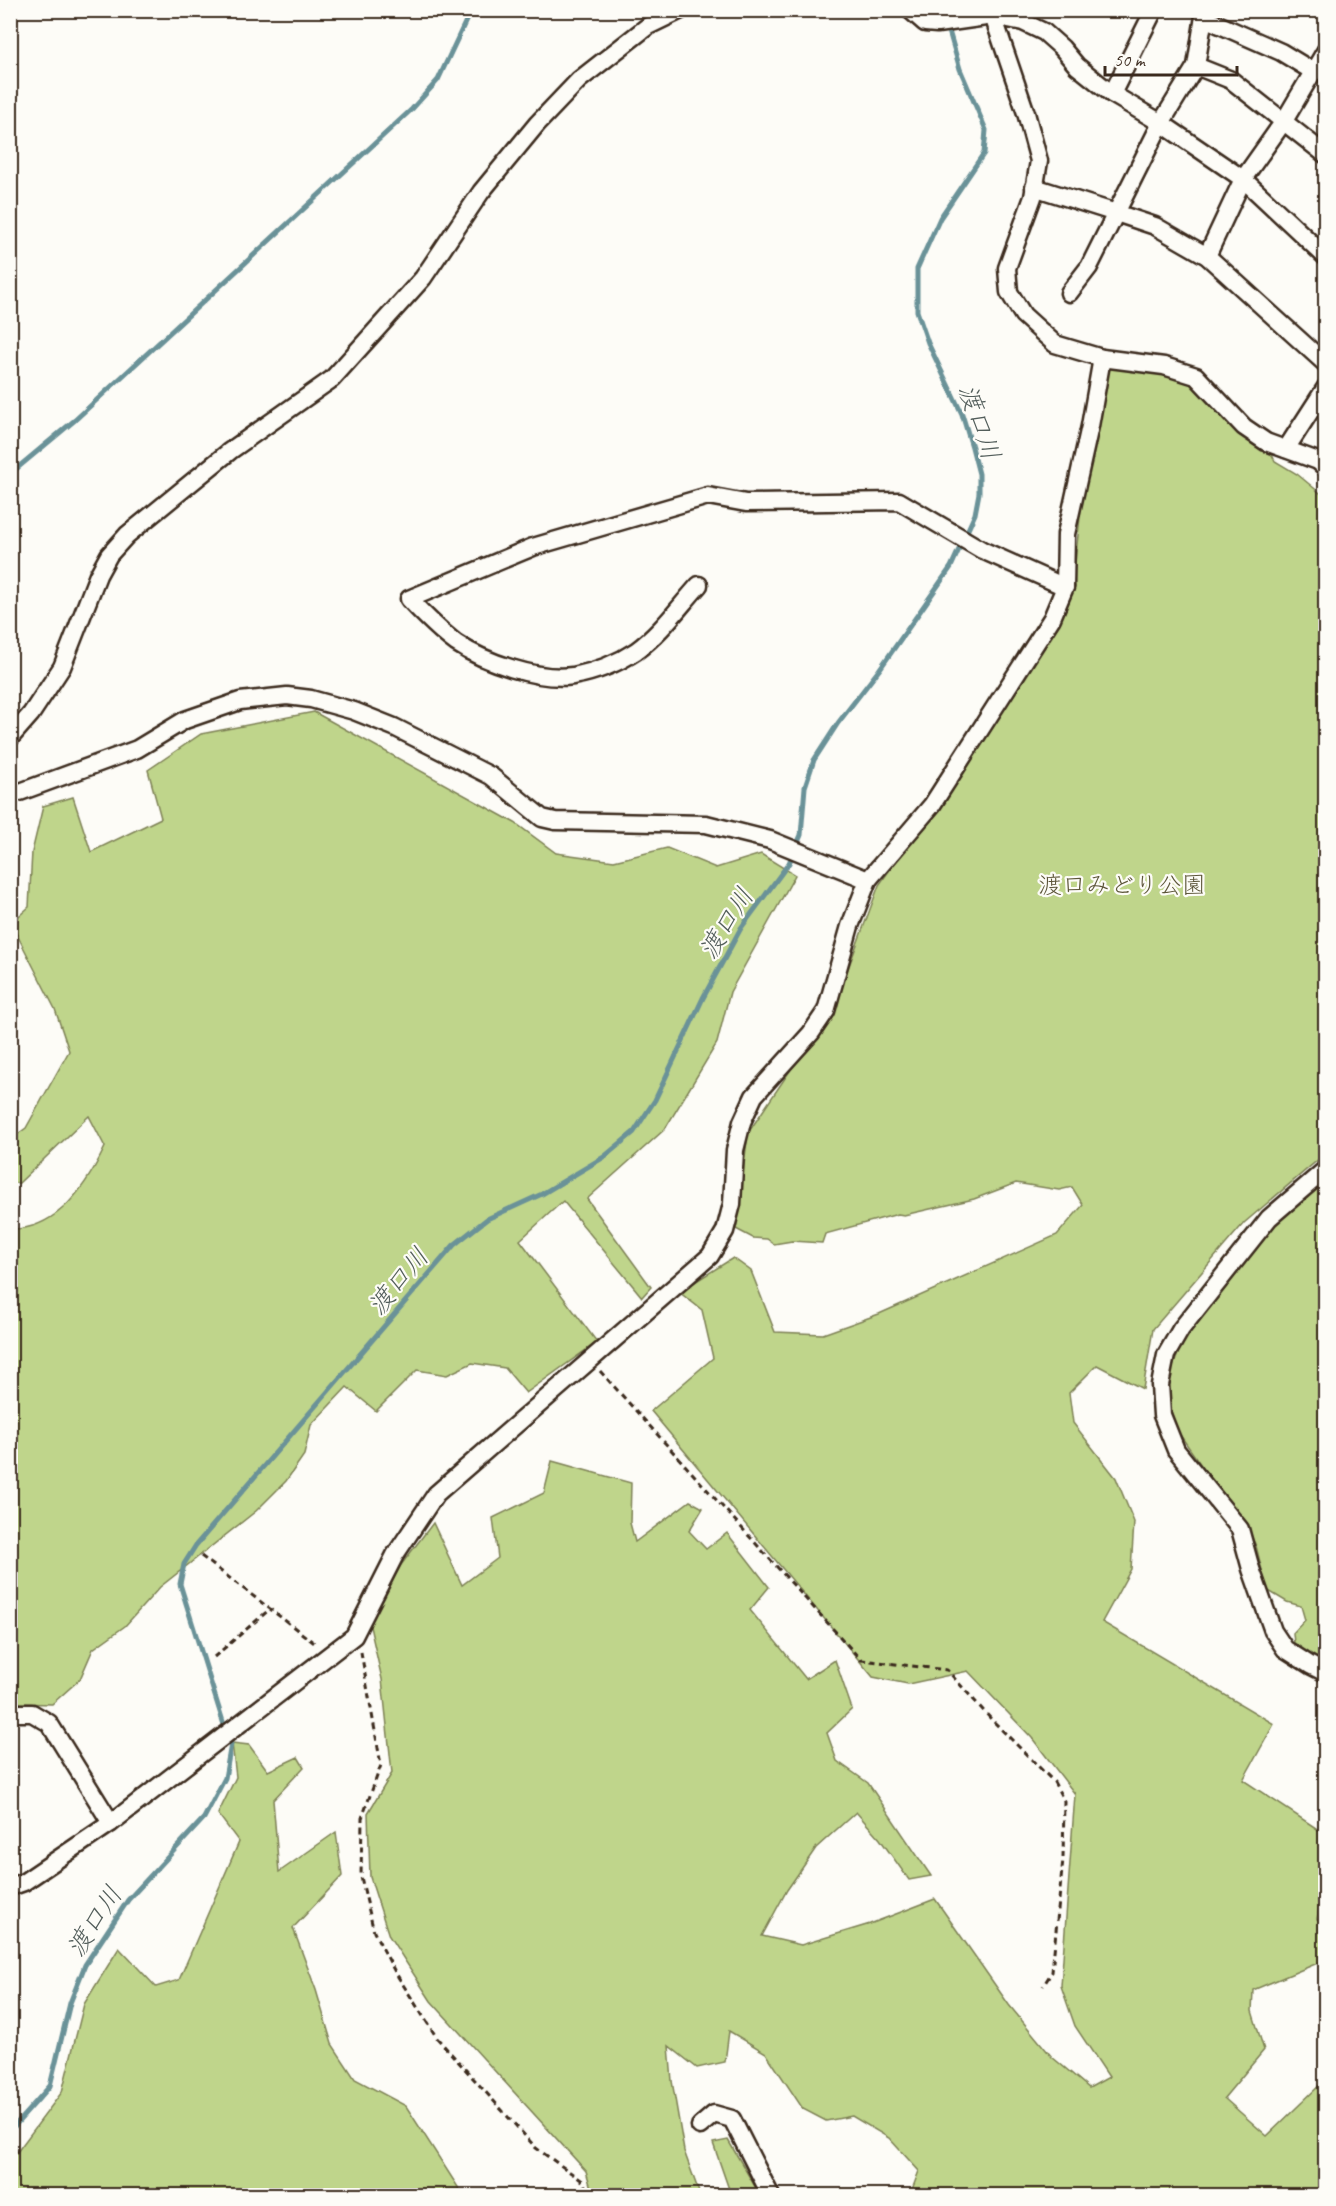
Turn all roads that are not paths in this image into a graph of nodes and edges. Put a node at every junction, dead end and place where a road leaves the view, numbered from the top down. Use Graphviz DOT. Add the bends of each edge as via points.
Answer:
graph roads {
  1 [pos="681,10"];
  2 [pos="910,10"];
  3 [pos="1154,10"];
  4 [pos="996,13"];
  5 [pos="1205,14"];
  6 [pos="1321,64"];
  7 [pos="1196,66"];
  8 [pos="1112,94"];
  9 [pos="1284,121"];
  10 [pos="1161,123"];
  11 [pos="1326,155"];
  12 [pos="1242,179"];
  13 [pos="1034,187"];
  14 [pos="1116,213"];
  15 [pos="1207,256"];
  16 [pos="1326,257"];
  17 [pos="1069,292"];
  18 [pos="1102,358"];
  19 [pos="1326,364"];
  20 [pos="1326,387"];
  21 [pos="1286,449"];
  22 [pos="1326,468"];
  23 [pos="699,585"];
  24 [pos="1065,587"];
  25 [pos="10,738"];
  26 [pos="10,792"];
  27 [pos="868,880"];
  28 [pos="1326,1169"];
  29 [pos="1326,1673"];
  30 [pos="10,1713"];
  31 [pos="111,1823"];
  32 [pos="10,1887"];
  33 [pos="700,2126"];
  34 [pos="771,2196"];
  1 -- 25 [label="street" via="648,26 579,80 537,124 481,192 423,278 332,379 230,451 127,535 98,575 62,667 32,714"];
  2 -- 4 [label="street" via="924,23 937,24"];
  3 -- 8 [label="street"];
  4 -- 8 [label="street" via="1044,32"];
  4 -- 13 [label="street" via="1039,161"];
  5 -- 6 [label="street" via="1281,52"];
  5 -- 7 [label="street"];
  6 -- 9 [label="street"];
  7 -- 9 [label="street" via="1231,80"];
  7 -- 10 [label="street"];
  8 -- 10 [label="street"];
  9 -- 11 [label="street"];
  9 -- 12 [label="street"];
  10 -- 12 [label="street"];
  10 -- 14 [label="street"];
  12 -- 15 [label="street"];
  12 -- 16 [label="street"];
  13 -- 14 [label="street"];
  13 -- 18 [label="street" via="1007,268 1009,292 1023,315 1055,344"];
  14 -- 15 [label="street" via="1155,226"];
  14 -- 17 [label="street" via="1089,267"];
  15 -- 19 [label="street"];
  18 -- 21 [label="street" via="1164,366 1196,376 1244,427"];
  18 -- 24 [label="street" via="1066,534"];
  20 -- 21 [label="street"];
  21 -- 22 [label="street"];
  23 -- 24 [label="street" via="636,651 611,665 572,676 540,675 496,664 458,644 409,599 533,547 708,496 746,503 899,501 982,550"];
  24 -- 27 [label="street" via="1052,618 932,805"];
  26 -- 27 [label="street" via="20,792 137,749 185,720 207,712 240,701 286,696 354,711 394,727 491,776 542,818 706,824 770,840"];
  27 -- 31 [label="street" via="850,926 826,1011 754,1096 742,1122 735,1150 732,1204 725,1231 710,1256 436,1494 395,1556 354,1636"];
  28 -- 29 [label="street" via="1269,1218 1181,1329 1166,1355 1160,1385 1161,1415 1176,1449 1240,1529 1273,1631 1285,1649"];
  30 -- 31 [label="street" via="32,1713 49,1723"];
  31 -- 32 [label="street" via="24,1882"];
  33 -- 34 [label="street" via="714,2114 732,2119"];
}
